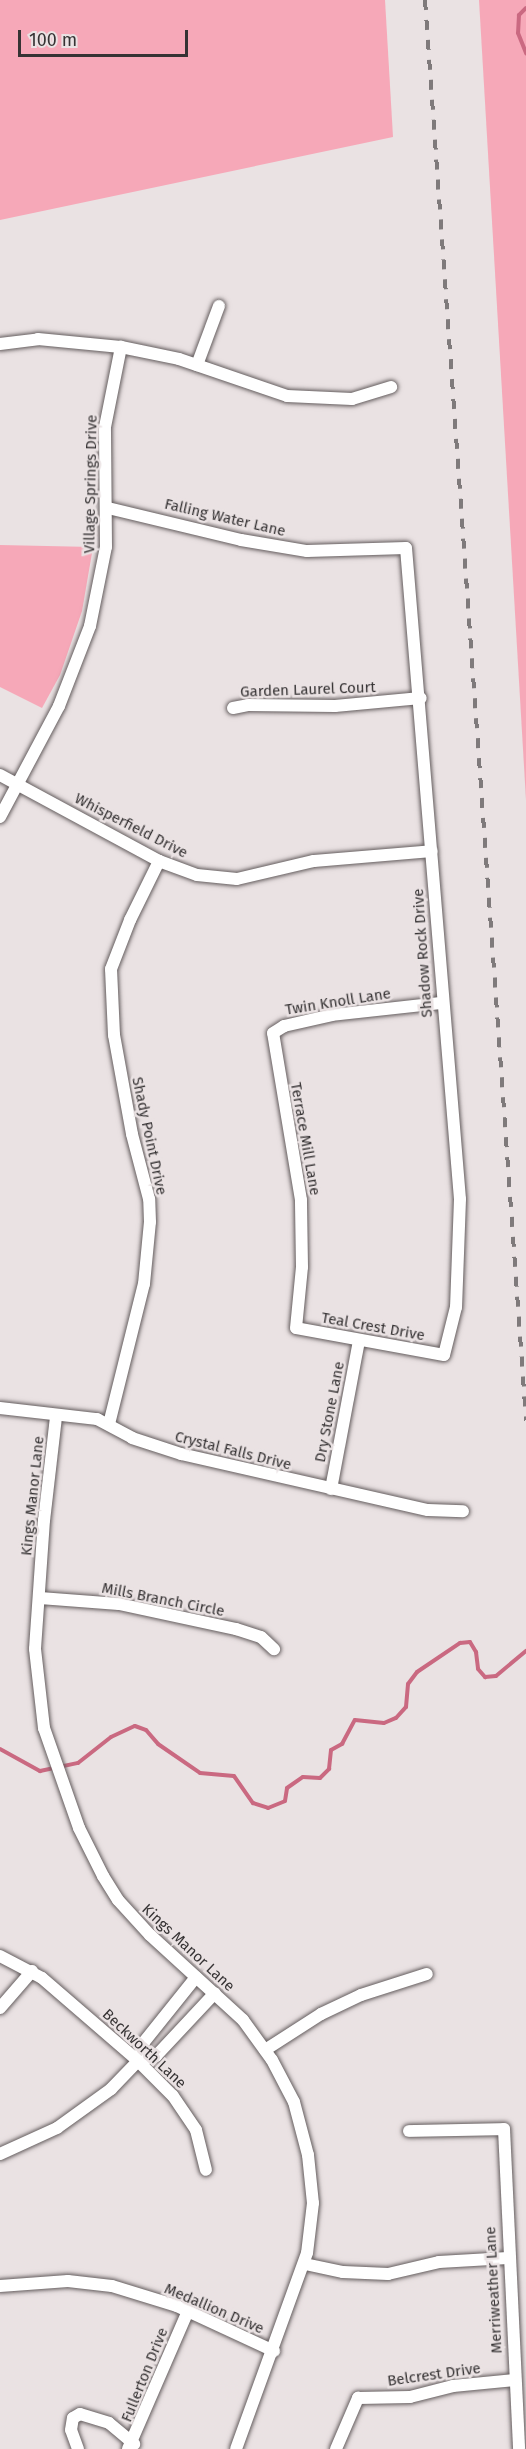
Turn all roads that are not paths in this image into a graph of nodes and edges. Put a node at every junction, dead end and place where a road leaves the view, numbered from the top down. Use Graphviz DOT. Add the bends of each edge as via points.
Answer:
graph roads {
  1 [pos="219,306"];
  2 [pos="0,344"];
  3 [pos="121,346"];
  4 [pos="197,365"];
  5 [pos="390,387"];
  6 [pos="108,508"];
  7 [pos="406,548"];
  8 [pos="420,698"];
  9 [pos="233,708"];
  10 [pos="0,775"];
  11 [pos="17,784"];
  12 [pos="0,817"];
  13 [pos="432,851"];
  14 [pos="159,861"];
  15 [pos="441,1003"];
  16 [pos="277,1028"];
  17 [pos="296,1328"];
  18 [pos="359,1341"];
  19 [pos="444,1354"];
  20 [pos="0,1408"];
  21 [pos="56,1417"];
  22 [pos="109,1424"];
  23 [pos="331,1489"];
  24 [pos="463,1511"];
  25 [pos="40,1598"];
  26 [pos="274,1649"];
  27 [pos="0,1956"];
  28 [pos="32,1971"];
  29 [pos="427,1974"];
  30 [pos="196,1977"];
  31 [pos="215,1992"];
  32 [pos="0,2008"];
  33 [pos="265,2050"];
  34 [pos="138,2061"];
  35 [pos="409,2131"];
  36 [pos="0,2154"];
  37 [pos="206,2170"];
  38 [pos="507,2258"];
  39 [pos="305,2264"];
  40 [pos="0,2286"];
  41 [pos="188,2311"];
  42 [pos="274,2351"];
  43 [pos="515,2380"];
  44 [pos="131,2446"];
  45 [pos="78,2449"];
  46 [pos="236,2449"];
  47 [pos="336,2449"];
  48 [pos="519,2449"];
  1 -- 4 [label="street"];
  2 -- 3 [label="street" via="38,339"];
  3 -- 4 [label="street"];
  3 -- 6 [label="street, Village Springs Drive" via="105,427"];
  4 -- 5 [label="street" via="287,396 352,399"];
  6 -- 7 [label="street, Falling Water Lane" via="296,549 336,552"];
  6 -- 11 [label="street, Village Springs Drive" via="106,547 90,626 59,706"];
  7 -- 8 [label="street, Shadow Rock Drive"];
  8 -- 9 [label="street, Garden Laurel Court" via="335,706"];
  8 -- 13 [label="street, Shadow Rock Drive"];
  10 -- 11 [label="street, Whisperfield Drive"];
  11 -- 12 [label="street, Village Springs Drive"];
  11 -- 14 [label="street, Whisperfield Drive"];
  13 -- 14 [label="street, Whisperfield Drive" via="314,861 237,879 196,875"];
  13 -- 15 [label="street, Shadow Rock Drive"];
  14 -- 22 [label="street, Shady Point Drive" via="130,920 110,978 114,1035 132,1134 149,1199 150,1222 144,1284"];
  15 -- 16 [label="street, Twin Knoll Lane" via="356,1011"];
  15 -- 19 [label="street, Shadow Rock Drive" via="460,1238 456,1307"];
  16 -- 17 [label="street, Terrace Mill Lane" via="274,1048 297,1162 303,1222"];
  17 -- 18 [label="street, Teal Crest Drive"];
  18 -- 19 [label="street, Teal Crest Drive"];
  18 -- 23 [label="street, Dry Stone Lane"];
  20 -- 21 [label="street, Crystal Falls Drive"];
  21 -- 22 [label="street, Crystal Falls Drive" via="97,1419"];
  21 -- 25 [label="street, Kings Manor Lane"];
  22 -- 23 [label="street, Crystal Falls Drive" via="150,1445"];
  23 -- 24 [label="street, Crystal Falls Drive" via="434,1511"];
  25 -- 26 [label="street, Mills Branch Circle" via="119,1604 236,1629 261,1637"];
  25 -- 30 [label="street, Kings Manor Lane" via="35,1649 44,1728 79,1828 118,1900"];
  27 -- 28 [label="street, Beckworth Lane"];
  28 -- 32 [label="street"];
  28 -- 34 [label="street, Beckworth Lane"];
  29 -- 33 [label="street" via="361,1995 321,2014"];
  30 -- 31 [label="street, Kings Manor Lane"];
  30 -- 34 [label="street" via="144,2042"];
  31 -- 33 [label="street, Kings Manor Lane"];
  31 -- 34 [label="street" via="156,2056"];
  33 -- 39 [label="street, Kings Manor Lane" via="294,2102 308,2155 312,2228"];
  34 -- 36 [label="street" via="80,2114"];
  34 -- 37 [label="street, Beckworth Lane" via="186,2112 200,2140"];
  35 -- 38 [label="street, Merriweather Lane" via="504,2129"];
  38 -- 39 [label="street" via="439,2262 388,2274 343,2272"];
  38 -- 43 [label="street, Merriweather Lane"];
  39 -- 42 [label="street, Kings Manor Lane"];
  40 -- 41 [label="street, Medallion Drive" via="68,2281 112,2286"];
  41 -- 42 [label="street, Medallion Drive"];
  41 -- 44 [label="street, Fullerton Drive"];
  42 -- 46 [label="street, Kings Manor Lane"];
  43 -- 47 [label="street, Belcrest Drive" via="453,2386 410,2397 358,2398"];
  43 -- 48 [label="street, Merriweather Lane"];
  44 -- 45 [label="street" via="109,2423 80,2414 70,2430"];
}
